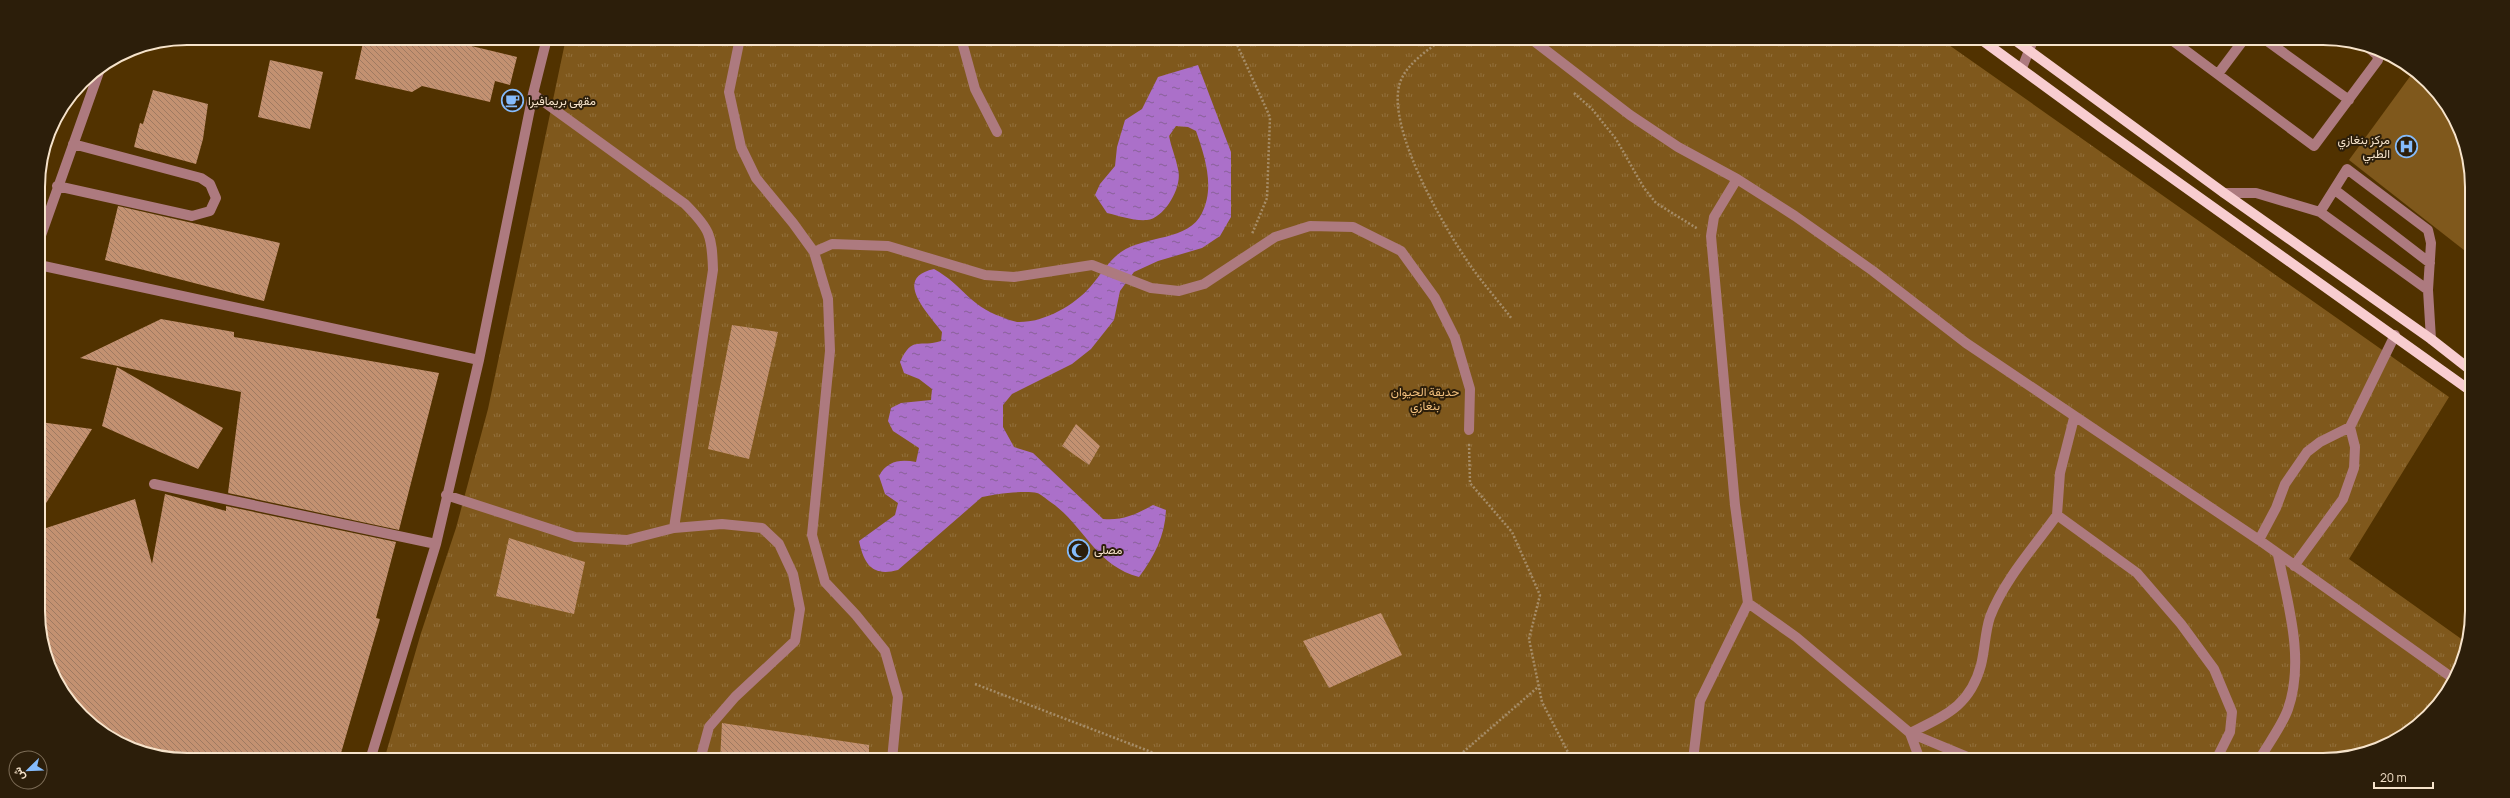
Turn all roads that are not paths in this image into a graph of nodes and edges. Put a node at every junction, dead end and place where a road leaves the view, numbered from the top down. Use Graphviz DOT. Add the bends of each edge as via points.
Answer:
graph roads {
  1 [pos="545,45"];
  2 [pos="738,45"];
  3 [pos="963,45"];
  4 [pos="1539,45"];
  5 [pos="1989,45"];
  6 [pos="2022,45"];
  7 [pos="2031,45"];
  8 [pos="2182,45"];
  9 [pos="2240,45"];
  10 [pos="2273,45"];
  11 [pos="2029,50"];
  12 [pos="2376,55"];
  13 [pos="2022,68"];
  14 [pos="2218,74"];
  15 [pos="97,76"];
  16 [pos="533,94"];
  17 [pos="2349,100"];
  18 [pos="997,132"];
  19 [pos="73,144"];
  20 [pos="1737,178"];
  21 [pos="57,186"];
  22 [pos="2335,190"];
  23 [pos="2224,193"];
  24 [pos="2320,212"];
  25 [pos="45,223"];
  26 [pos="814,252"];
  27 [pos="2430,263"];
  28 [pos="45,266"];
  29 [pos="2428,290"];
  30 [pos="2395,336"];
  31 [pos="2431,339"];
  32 [pos="479,360"];
  33 [pos="2465,364"];
  34 [pos="2465,387"];
  35 [pos="2074,418"];
  36 [pos="2350,427"];
  37 [pos="1469,430"];
  38 [pos="154,484"];
  39 [pos="446,495"];
  40 [pos="2057,515"];
  41 [pos="674,528"];
  42 [pos="2259,540"];
  43 [pos="436,544"];
  44 [pos="2278,555"];
  45 [pos="2294,566"];
  46 [pos="1748,602"];
  47 [pos="2449,676"];
  48 [pos="1910,733"];
  49 [pos="372,753"];
  50 [pos="702,753"];
  51 [pos="893,753"];
  52 [pos="1694,753"];
  53 [pos="1917,753"];
  54 [pos="1958,753"];
  55 [pos="2220,753"];
  56 [pos="2263,753"];
  1 -- 16 [label="street"];
  2 -- 26 [label="street" via="728,92 741,147 756,178"];
  3 -- 18 [label="street" via="975,89"];
  4 -- 20 [label="street" via="1630,115 1678,147"];
  5 -- 13 [label="main road"];
  6 -- 11 [label="main road"];
  7 -- 11 [label="street"];
  8 -- 14 [label="street"];
  9 -- 14 [label="street"];
  10 -- 17 [label="street"];
  11 -- 13 [label="street"];
  11 -- 23 [label="main road"];
  12 -- 17 [label="street" via="2378,60"];
  13 -- 30 [label="main road" via="2121,142"];
  14 -- 17 [label="street" via="2314,146"];
  15 -- 19 [label="street"];
  16 -- 32 [label="street"];
  16 -- 41 [label="street" via="685,204 701,220 713,242 713,270"];
  19 -- 21 [label="street"];
  19 -- 21 [label="street" via="201,178 210,184 216,198 210,211 192,216"];
  20 -- 35 [label="street" via="1873,271 1966,343"];
  20 -- 46 [label="street" via="1714,217 1710,236 1735,505"];
  21 -- 25 [label="street"];
  22 -- 24 [label="street"];
  22 -- 27 [label="street"];
  22 -- 27 [label="street" via="2347,169 2422,225 2431,237"];
  23 -- 24 [label="street" via="2256,193"];
  23 -- 31 [label="main road"];
  24 -- 29 [label="street"];
  26 -- 37 [label="street" via="832,244 888,246 985,275 1014,277 1080,266 1099,268 1151,288 1179,291 1204,284 1275,237 1310,226 1353,227 1401,251 1435,298 1455,338 1470,389"];
  26 -- 51 [label="street" via="828,300 830,351 812,535 825,582 856,615 885,652 898,697"];
  27 -- 29 [label="street"];
  28 -- 32 [label="street"];
  29 -- 31 [label="street"];
  30 -- 34 [label="main road"];
  30 -- 36 [label="street"];
  31 -- 33 [label="main road"];
  32 -- 39 [label="street"];
  35 -- 40 [label="street" via="2060,473"];
  35 -- 42 [label="street"];
  36 -- 42 [label="street" via="2320,442 2307,452 2285,484"];
  36 -- 45 [label="street" via="2355,447 2354,468 2343,499"];
  38 -- 43 [label="street"];
  39 -- 41 [label="street" via="575,537 627,540"];
  39 -- 43 [label="street"];
  40 -- 48 [label="street" via="2000,596 1990,618 1981,665 1971,692 1951,713"];
  40 -- 55 [label="street" via="2137,573 2181,624 2214,669 2232,712 2230,732"];
  41 -- 50 [label="street" via="722,524 762,528 779,544 793,574 800,609 794,642 735,697 709,726"];
  42 -- 44 [label="street"];
  43 -- 49 [label="street"];
  44 -- 45 [label="street"];
  44 -- 56 [label="street" via="2294,632 2294,677 2288,709"];
  45 -- 47 [label="street"];
  46 -- 48 [label="street" via="1796,637"];
  46 -- 52 [label="street" via="1700,701"];
  48 -- 53 [label="street"];
  48 -- 54 [label="street"];
}
